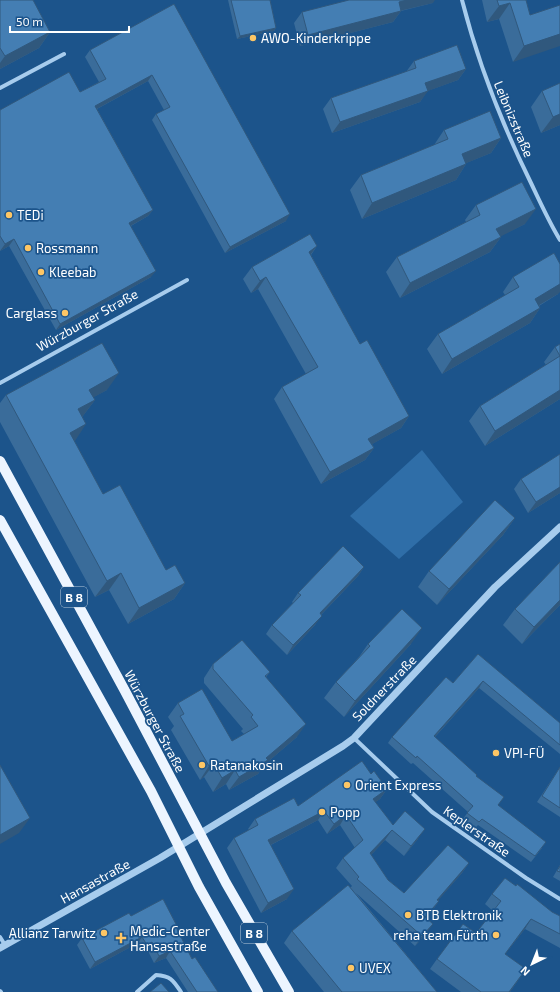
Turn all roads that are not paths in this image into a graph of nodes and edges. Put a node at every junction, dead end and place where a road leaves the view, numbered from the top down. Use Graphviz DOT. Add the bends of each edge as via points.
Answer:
graph roads {
  1 [pos="462,0"];
  2 [pos="64,54"];
  3 [pos="0,88"];
  4 [pos="560,240"];
  5 [pos="187,280"];
  6 [pos="0,382"];
  7 [pos="0,460"];
  8 [pos="0,520"];
  9 [pos="560,527"];
  10 [pos="354,738"];
  11 [pos="200,833"];
  12 [pos="180,847"];
  13 [pos="560,899"];
  14 [pos="0,937"];
  15 [pos="2,947"];
  16 [pos="136,992"];
  17 [pos="181,992"];
  18 [pos="258,992"];
  19 [pos="289,992"];
  1 -- 4 [label="street, Leibnizstraße" via="473,42 494,99 522,164"];
  2 -- 3 [label="street"];
  5 -- 6 [label="street, Würzburger Straße"];
  7 -- 11 [label="main road, Würzburger Straße / B 8"];
  8 -- 12 [label="main road, B 8"];
  9 -- 10 [label="street, Soldnerstraße" via="495,587"];
  10 -- 11 [label="street, Soldnerstraße"];
  10 -- 13 [label="street, Keplerstraße" via="432,812"];
  11 -- 12 [label="street, Hansastraße"];
  11 -- 19 [label="main road, Würzburger Straße / B 8" via="249,925"];
  12 -- 15 [label="street, Hansastraße"];
  12 -- 18 [label="main road, B 8"];
  14 -- 15 [label="street"];
  16 -- 17 [label="street" via="156,975 167,976"];
}
